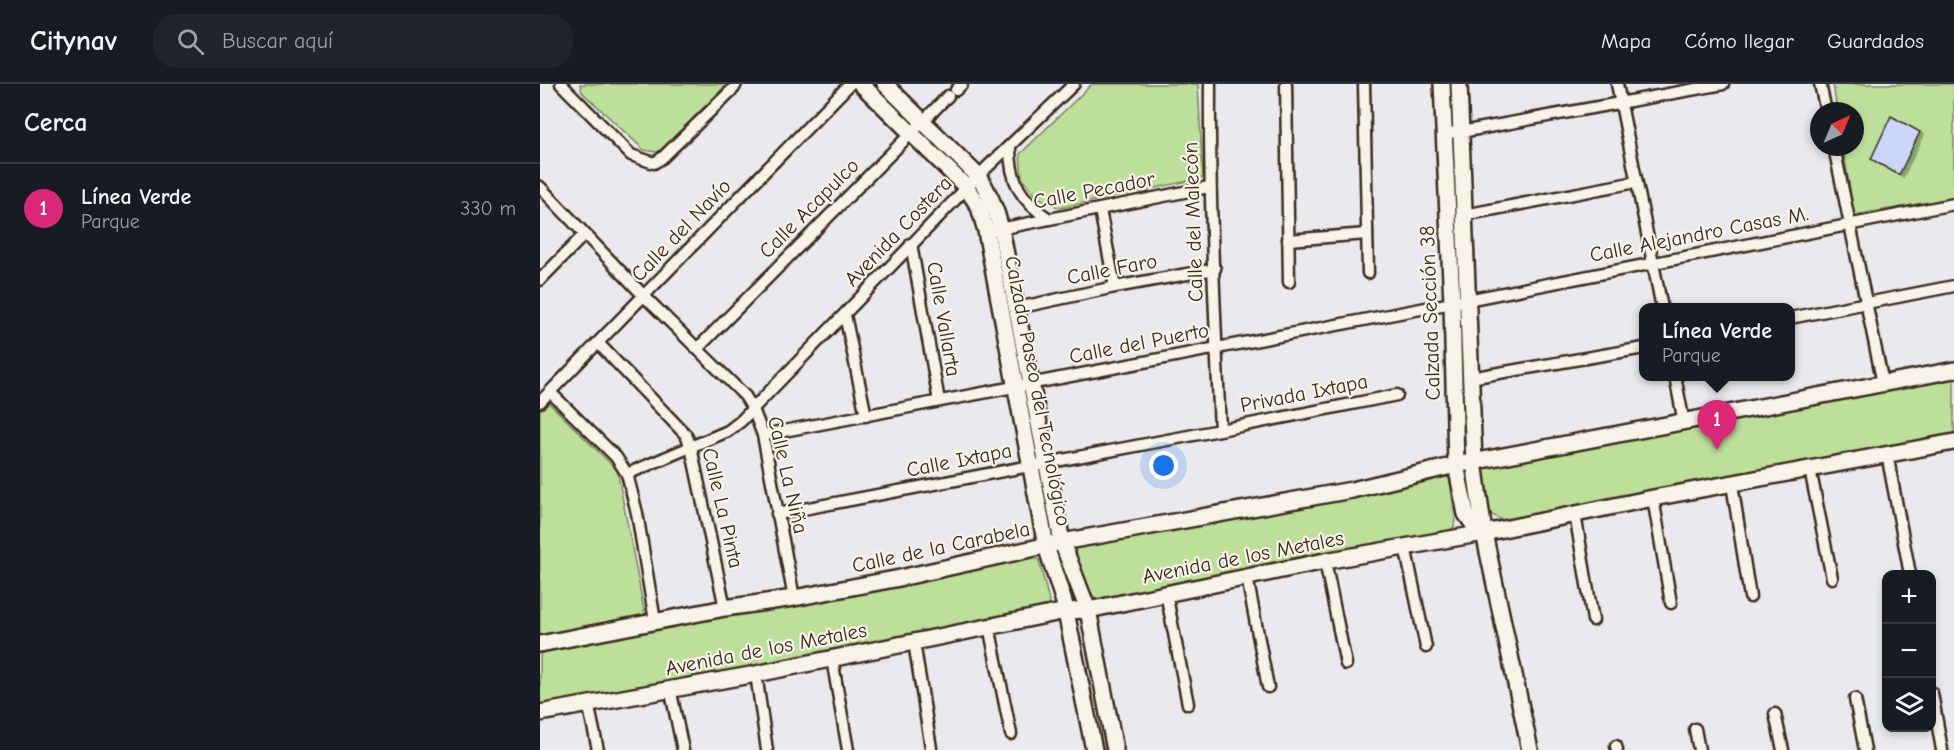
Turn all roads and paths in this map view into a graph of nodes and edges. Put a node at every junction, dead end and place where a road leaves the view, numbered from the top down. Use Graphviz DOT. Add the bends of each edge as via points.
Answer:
graph roads {
  1 [pos="561,84"];
  2 [pos="736,84"];
  3 [pos="850,84"];
  4 [pos="861,84"];
  5 [pos="885,84"];
  6 [pos="1074,84"];
  7 [pos="1210,84"];
  8 [pos="1286,84"];
  9 [pos="1364,84"];
  10 [pos="1442,84"];
  11 [pos="1459,84"];
  12 [pos="1617,84"];
  13 [pos="1723,84"];
  14 [pos="1820,84"];
  15 [pos="955,90"];
  16 [pos="1824,102"];
  17 [pos="1620,103"];
  18 [pos="923,121"];
  19 [pos="912,132"];
  20 [pos="1461,132"];
  21 [pos="1444,133"];
  22 [pos="1010,147"];
  23 [pos="1836,156"];
  24 [pos="978,176"];
  25 [pos="1636,182"];
  26 [pos="540,187"];
  27 [pos="966,187"];
  28 [pos="1209,187"];
  29 [pos="1954,204"];
  30 [pos="1100,210"];
  31 [pos="1464,215"];
  32 [pos="1049,219"];
  33 [pos="1850,224"];
  34 [pos="1001,229"];
  35 [pos="986,231"];
  36 [pos="1367,234"];
  37 [pos="580,239"];
  38 [pos="1288,240"];
  39 [pos="911,244"];
  40 [pos="1653,263"];
  41 [pos="1215,269"];
  42 [pos="1368,273"];
  43 [pos="540,280"];
  44 [pos="1289,282"];
  45 [pos="1954,286"];
  46 [pos="1115,287"];
  47 [pos="644,296"];
  48 [pos="1467,300"];
  49 [pos="1865,302"];
  50 [pos="1452,303"];
  51 [pos="1661,303"];
  52 [pos="1017,308"];
  53 [pos="845,315"];
  54 [pos="1795,317"];
  55 [pos="598,343"];
  56 [pos="1216,347"];
  57 [pos="698,348"];
  58 [pos="1639,349"];
  59 [pos="1954,370"];
  60 [pos="1470,378"];
  61 [pos="1676,381"];
  62 [pos="1883,384"];
  63 [pos="1023,385"];
  64 [pos="550,392"];
  65 [pos="1397,395"];
  66 [pos="939,401"];
  67 [pos="540,402"];
  68 [pos="753,409"];
  69 [pos="866,416"];
  70 [pos="1684,423"];
  71 [pos="1220,430"];
  72 [pos="763,435"];
  73 [pos="1954,442"];
  74 [pos="691,447"];
  75 [pos="1887,454"];
  76 [pos="1474,462"];
  77 [pos="1038,464"];
  78 [pos="1456,465"];
  79 [pos="1810,469"];
  80 [pos="627,474"];
  81 [pos="1732,484"];
  82 [pos="1653,498"];
  83 [pos="777,514"];
  84 [pos="1575,514"];
  85 [pos="1484,533"];
  86 [pos="1062,542"];
  87 [pos="1046,546"];
  88 [pos="1405,546"];
  89 [pos="1325,561"];
  90 [pos="1909,570"];
  91 [pos="1247,577"];
  92 [pos="1832,578"];
  93 [pos="1166,593"];
  94 [pos="1750,597"];
  95 [pos="794,598"];
  96 [pos="1671,603"];
  97 [pos="725,608"];
  98 [pos="1088,610"];
  99 [pos="1066,611"];
  100 [pos="1593,620"];
  101 [pos="655,621"];
  102 [pos="989,626"];
  103 [pos="914,642"];
  104 [pos="540,644"];
  105 [pos="1426,647"];
  106 [pos="832,659"];
  107 [pos="1346,664"];
  108 [pos="756,674"];
  109 [pos="1268,687"];
  110 [pos="670,688"];
  111 [pos="1855,699"];
  112 [pos="588,703"];
  113 [pos="1188,704"];
  114 [pos="540,713"];
  115 [pos="1776,714"];
  116 [pos="1936,716"];
  117 [pos="1695,729"];
  118 [pos="1011,734"];
  119 [pos="932,748"];
  120 [pos="598,750"];
  121 [pos="683,750"];
  122 [pos="767,750"];
  123 [pos="848,750"];
  124 [pos="1094,750"];
  125 [pos="1115,750"];
  126 [pos="1530,750"];
  127 [pos="1699,750"];
  128 [pos="1783,750"];
  129 [pos="1865,750"];
  130 [pos="1942,750"];
  1 -- 2 [label="street" via="631,156 654,163"];
  3 -- 47 [label="street, Calle del Navío"];
  4 -- 19 [label="street, Calzada Paseo del Tecnológico"];
  5 -- 18 [label="street, Calzada Paseo del Tecnológico"];
  6 -- 22 [label="street, Avenida Costera"];
  7 -- 28 [label="street, Calle del Malecón"];
  8 -- 38 [label="street"];
  9 -- 36 [label="street"];
  10 -- 21 [label="street, Calzada Sección 38"];
  11 -- 20 [label="street, Calzada Sección 38"];
  12 -- 17 [label="street"];
  13 -- 17 [label="street"];
  14 -- 16 [label="street"];
  15 -- 18 [label="street, Calle Acapulco"];
  17 -- 20 [label="street"];
  17 -- 25 [label="street"];
  18 -- 19 [label="street, Calle Acapulco"];
  18 -- 24 [label="street, Calzada Paseo del Tecnológico"];
  19 -- 27 [label="street, Calzada Paseo del Tecnológico"];
  19 -- 57 [label="street, Calle Acapulco"];
  20 -- 21 [label="street"];
  20 -- 31 [label="street, Calzada Sección 38"];
  21 -- 50 [label="street, Calzada Sección 38"];
  22 -- 24 [label="street, Avenida Costera"];
  22 -- 32 [label="street" via="1012,175 1018,189 1036,211"];
  23 -- 33 [label="street"];
  24 -- 27 [label="street, Avenida Costera"];
  24 -- 34 [label="street, Calzada Paseo del Tecnológico" via="992,198"];
  25 -- 31 [label="street"];
  25 -- 40 [label="street"];
  26 -- 47 [label="street, Calle La Niña"];
  27 -- 35 [label="street, Calzada Paseo del Tecnológico" via="979,207"];
  27 -- 39 [label="street, Avenida Costera"];
  28 -- 30 [label="street, Calle Pecador"];
  28 -- 41 [label="street, Calle del Malecón"];
  29 -- 33 [label="street, Calle Alejandro Casas M."];
  30 -- 32 [label="street, Calle Pecador"];
  30 -- 46 [label="street"];
  31 -- 48 [label="street, Calzada Sección 38"];
  32 -- 34 [label="street, Calle Pecador"];
  33 -- 40 [label="street, Calle Alejandro Casas M."];
  33 -- 49 [label="street"];
  34 -- 35 [label="street, Calle Pecador"];
  34 -- 52 [label="street, Calzada Paseo del Tecnológico"];
  35 -- 63 [label="street, Calzada Paseo del Tecnológico"];
  36 -- 38 [label="street"];
  36 -- 42 [label="street"];
  37 -- 43 [label="street"];
  38 -- 44 [label="street"];
  39 -- 53 [label="street, Avenida Costera"];
  39 -- 66 [label="street, Calle Vallarta"];
  40 -- 48 [label="street, Calle Alejandro Casas M."];
  40 -- 51 [label="street"];
  41 -- 46 [label="street, Calle Faro"];
  41 -- 56 [label="street, Calle del Malecón"];
  45 -- 49 [label="street"];
  46 -- 52 [label="street, Calle Faro"];
  47 -- 55 [label="street, Calle del Navío"];
  47 -- 57 [label="street, Calle La Niña"];
  48 -- 50 [label="street, Calle Alejandro Casas M."];
  48 -- 60 [label="street, Calzada Sección 38"];
  49 -- 54 [label="street"];
  49 -- 62 [label="street"];
  50 -- 56 [label="street, Calle del Puerto"];
  50 -- 78 [label="street, Calzada Sección 38"];
  52 -- 63 [label="street, Calzada Paseo del Tecnológico"];
  53 -- 68 [label="street, Avenida Costera"];
  53 -- 69 [label="street"];
  55 -- 64 [label="street, Calle del Navío"];
  55 -- 74 [label="street, Calle La Pinta" via="679,427"];
  56 -- 63 [label="street, Calle del Puerto"];
  56 -- 71 [label="street, Calle del Malecón"];
  57 -- 68 [label="street, Calle La Niña" via="733,382"];
  58 -- 60 [label="street"];
  59 -- 62 [label="street, Calle de la Carabela"];
  60 -- 76 [label="street, Calzada Sección 38"];
  61 -- 70 [label="street"];
  62 -- 70 [label="street, Calle de la Carabela"];
  63 -- 66 [label="street, Calle del Puerto"];
  63 -- 77 [label="street, Calzada Paseo del Tecnológico"];
  64 -- 67 [label="street, Calle del Navío"];
  64 -- 80 [label="street" via="616,457"];
  65 -- 71 [label="street, Privada Ixtapa"];
  66 -- 69 [label="street, Calle del Puerto"];
  68 -- 72 [label="street, Calle La Niña"];
  68 -- 74 [label="street" via="728,431"];
  69 -- 72 [label="street, Calle del Puerto"];
  70 -- 76 [label="street, Calle de la Carabela"];
  71 -- 77 [label="street, Calle Ixtapa"];
  72 -- 83 [label="street, Calle La Niña"];
  73 -- 75 [label="street, Avenida de los Metales"];
  74 -- 80 [label="street"];
  74 -- 97 [label="street, Calle La Pinta"];
  75 -- 79 [label="street, Avenida de los Metales"];
  75 -- 90 [label="street"];
  76 -- 78 [label="street, Calle de la Carabela"];
  76 -- 85 [label="street, Calzada Sección 38"];
  77 -- 83 [label="street, Calle Ixtapa"];
  77 -- 86 [label="street, Calzada Paseo del Tecnológico"];
  77 -- 87 [label="street, Calzada Paseo del Tecnológico"];
  78 -- 85 [label="street, Calzada Sección 38" via="1466,514"];
  78 -- 86 [label="street, Calle de la Carabela" via="1352,490"];
  79 -- 81 [label="street, Avenida de los Metales"];
  79 -- 92 [label="street"];
  80 -- 101 [label="street"];
  81 -- 82 [label="street, Avenida de los Metales"];
  81 -- 94 [label="street"];
  82 -- 84 [label="street, Avenida de los Metales"];
  82 -- 96 [label="street"];
  83 -- 95 [label="street, Calle La Niña"];
  84 -- 85 [label="street, Avenida de los Metales"];
  84 -- 100 [label="street"];
  85 -- 88 [label="street, Avenida de los Metales"];
  85 -- 126 [label="street, Calzada Sección 38"];
  86 -- 87 [label="street, Calle de la Carabela"];
  86 -- 98 [label="street, Calzada Paseo del Tecnológico"];
  87 -- 95 [label="street, Calle de la Carabela"];
  87 -- 99 [label="street, Calzada Paseo del Tecnológico"];
  88 -- 89 [label="street, Avenida de los Metales"];
  88 -- 105 [label="street"];
  89 -- 91 [label="street, Avenida de los Metales"];
  89 -- 107 [label="street"];
  91 -- 93 [label="street, Avenida de los Metales"];
  91 -- 109 [label="street"];
  93 -- 98 [label="street, Avenida de los Metales"];
  93 -- 113 [label="street"];
  95 -- 97 [label="street, Calle de la Carabela"];
  97 -- 101 [label="street, Calle de la Carabela"];
  98 -- 99 [label="street, Avenida de los Metales"];
  98 -- 125 [label="street, Calzada Paseo del Tecnológico"];
  99 -- 102 [label="street, Avenida de los Metales"];
  99 -- 124 [label="street, Calzada Paseo del Tecnológico"];
  101 -- 104 [label="street, Calle de la Carabela"];
  102 -- 103 [label="street, Avenida de los Metales"];
  102 -- 118 [label="street"];
  103 -- 106 [label="street, Avenida de los Metales"];
  103 -- 119 [label="street"];
  106 -- 108 [label="street, Avenida de los Metales"];
  106 -- 123 [label="street"];
  108 -- 110 [label="street, Avenida de los Metales"];
  108 -- 122 [label="street"];
  110 -- 112 [label="street, Avenida de los Metales"];
  110 -- 121 [label="street"];
  111 -- 129 [label="street"];
  112 -- 114 [label="street, Avenida de los Metales"];
  112 -- 120 [label="street"];
  115 -- 128 [label="street"];
  116 -- 130 [label="street"];
  117 -- 127 [label="street"];
}
